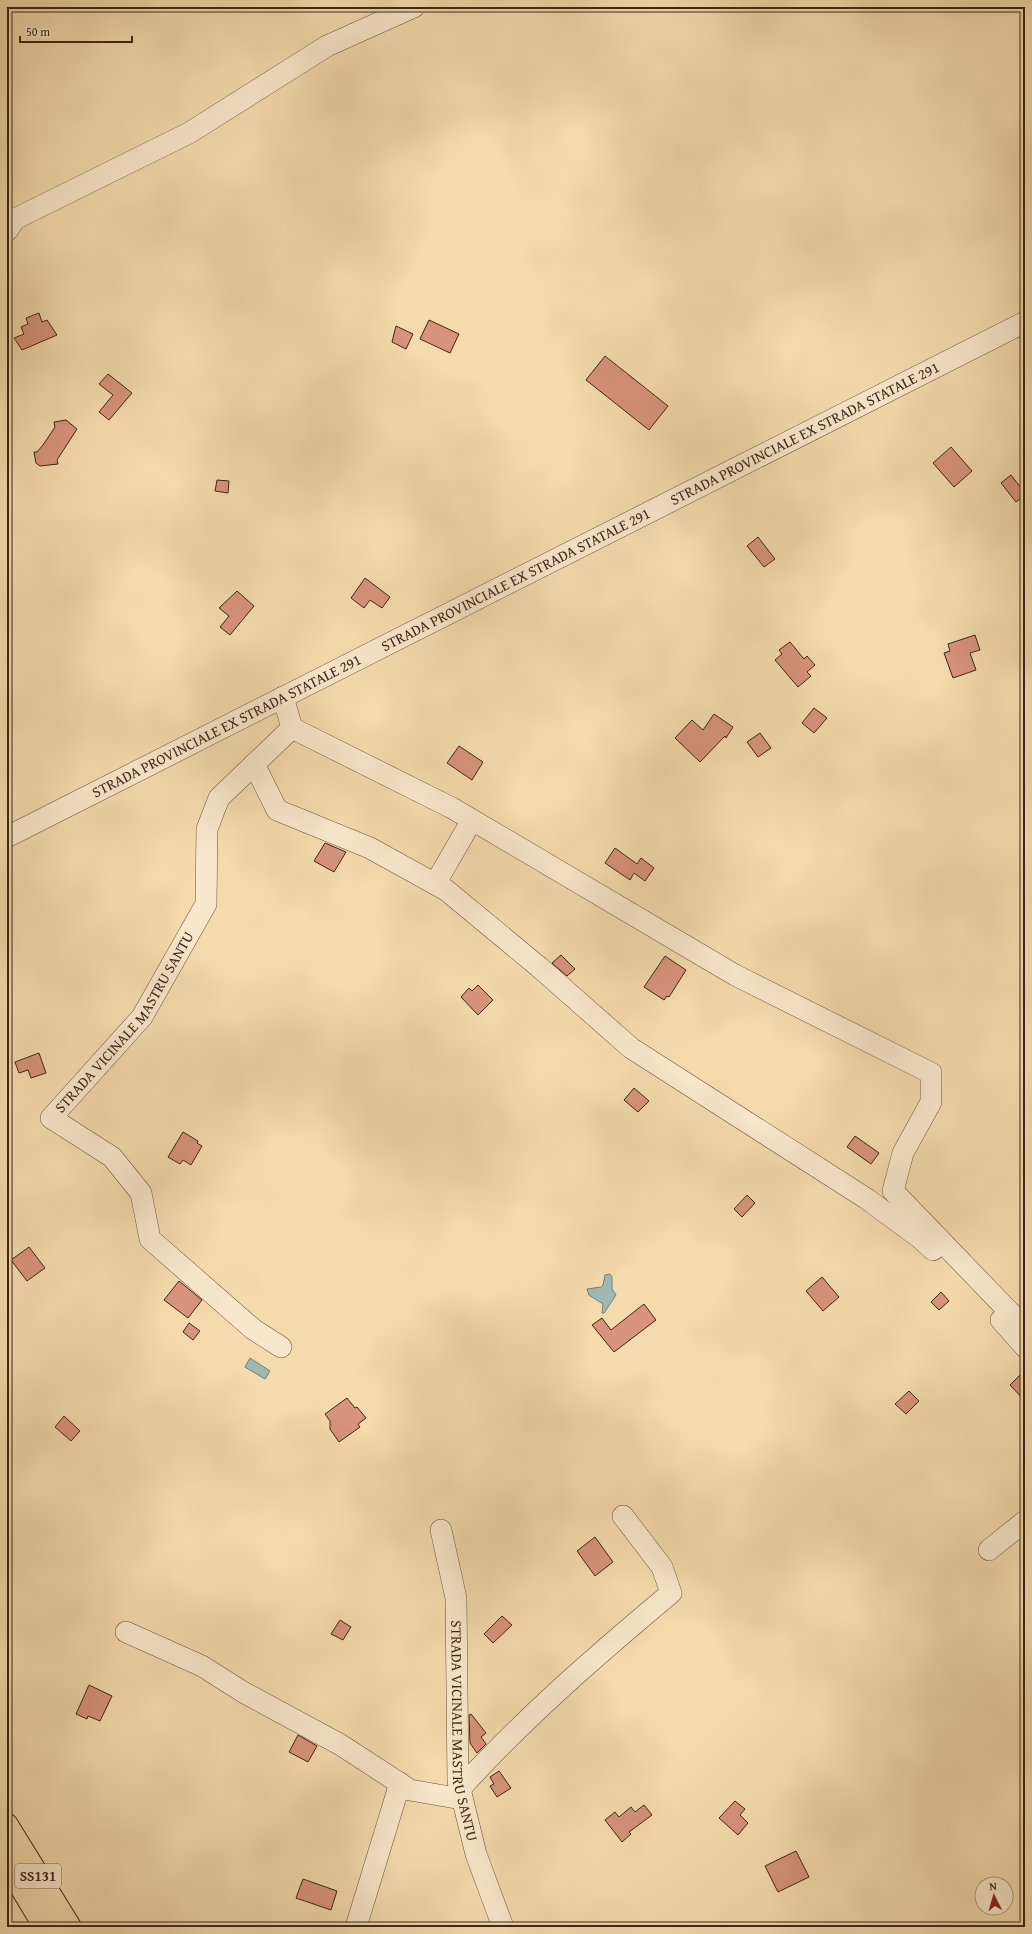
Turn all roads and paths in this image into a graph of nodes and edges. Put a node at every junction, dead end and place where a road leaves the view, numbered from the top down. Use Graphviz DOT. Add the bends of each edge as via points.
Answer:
graph roads {
  1 [pos="414,7"];
  2 [pos="7,231"];
  3 [pos="1025,322"];
  4 [pos="283,697"];
  5 [pos="292,728"];
  6 [pos="254,764"];
  7 [pos="472,820"];
  8 [pos="7,837"];
  9 [pos="435,884"];
  10 [pos="1025,1328"];
  11 [pos="281,1347"];
  12 [pos="1025,1347"];
  13 [pos="623,1516"];
  14 [pos="1025,1522"];
  15 [pos="441,1530"];
  16 [pos="989,1550"];
  17 [pos="126,1632"];
  18 [pos="400,1783"];
  19 [pos="461,1794"];
  20 [pos="7,1825"];
  21 [pos="7,1864"];
  22 [pos="45,1927"];
  23 [pos="70,1927"];
  24 [pos="356,1927"];
  25 [pos="503,1927"];
  1 -- 2 [label="street" via="327,46 189,133 15,219"];
  3 -- 4 [label="street, STRADA PROVINCIALE EX STRADA STATALE 291"];
  4 -- 5 [label="street"];
  4 -- 8 [label="street, STRADA PROVINCIALE EX STRADA STATALE 291"];
  5 -- 6 [label="street, STRADA VICINALE MASTRU SANTU"];
  5 -- 7 [label="street"];
  6 -- 9 [label="street" via="277,810 370,848"];
  6 -- 11 [label="street, STRADA VICINALE MASTRU SANTU" via="218,798 207,829 206,904 142,1017 51,1118 112,1157 141,1193 150,1239 253,1329"];
  7 -- 9 [label="street"];
  7 -- 10 [label="street" via="735,975 931,1073 931,1102 903,1153 893,1191"];
  9 -- 12 [label="street" via="446,890 539,967 631,1048 868,1199 920,1238"];
  13 -- 19 [label="street" via="662,1567 671,1593 600,1653 486,1760"];
  14 -- 16 [label="street"];
  15 -- 19 [label="street, STRADA VICINALE MASTRU SANTU" via="456,1598 458,1781"];
  17 -- 18 [label="street" via="202,1666 243,1692 341,1745"];
  18 -- 19 [label="street" via="410,1790"];
  18 -- 24 [label="street"];
  19 -- 25 [label="street, STRADA VICINALE MASTRU SANTU" via="476,1854"];
  20 -- 23 [label="highway, SS131"];
  21 -- 22 [label="highway, SS131"];
}
